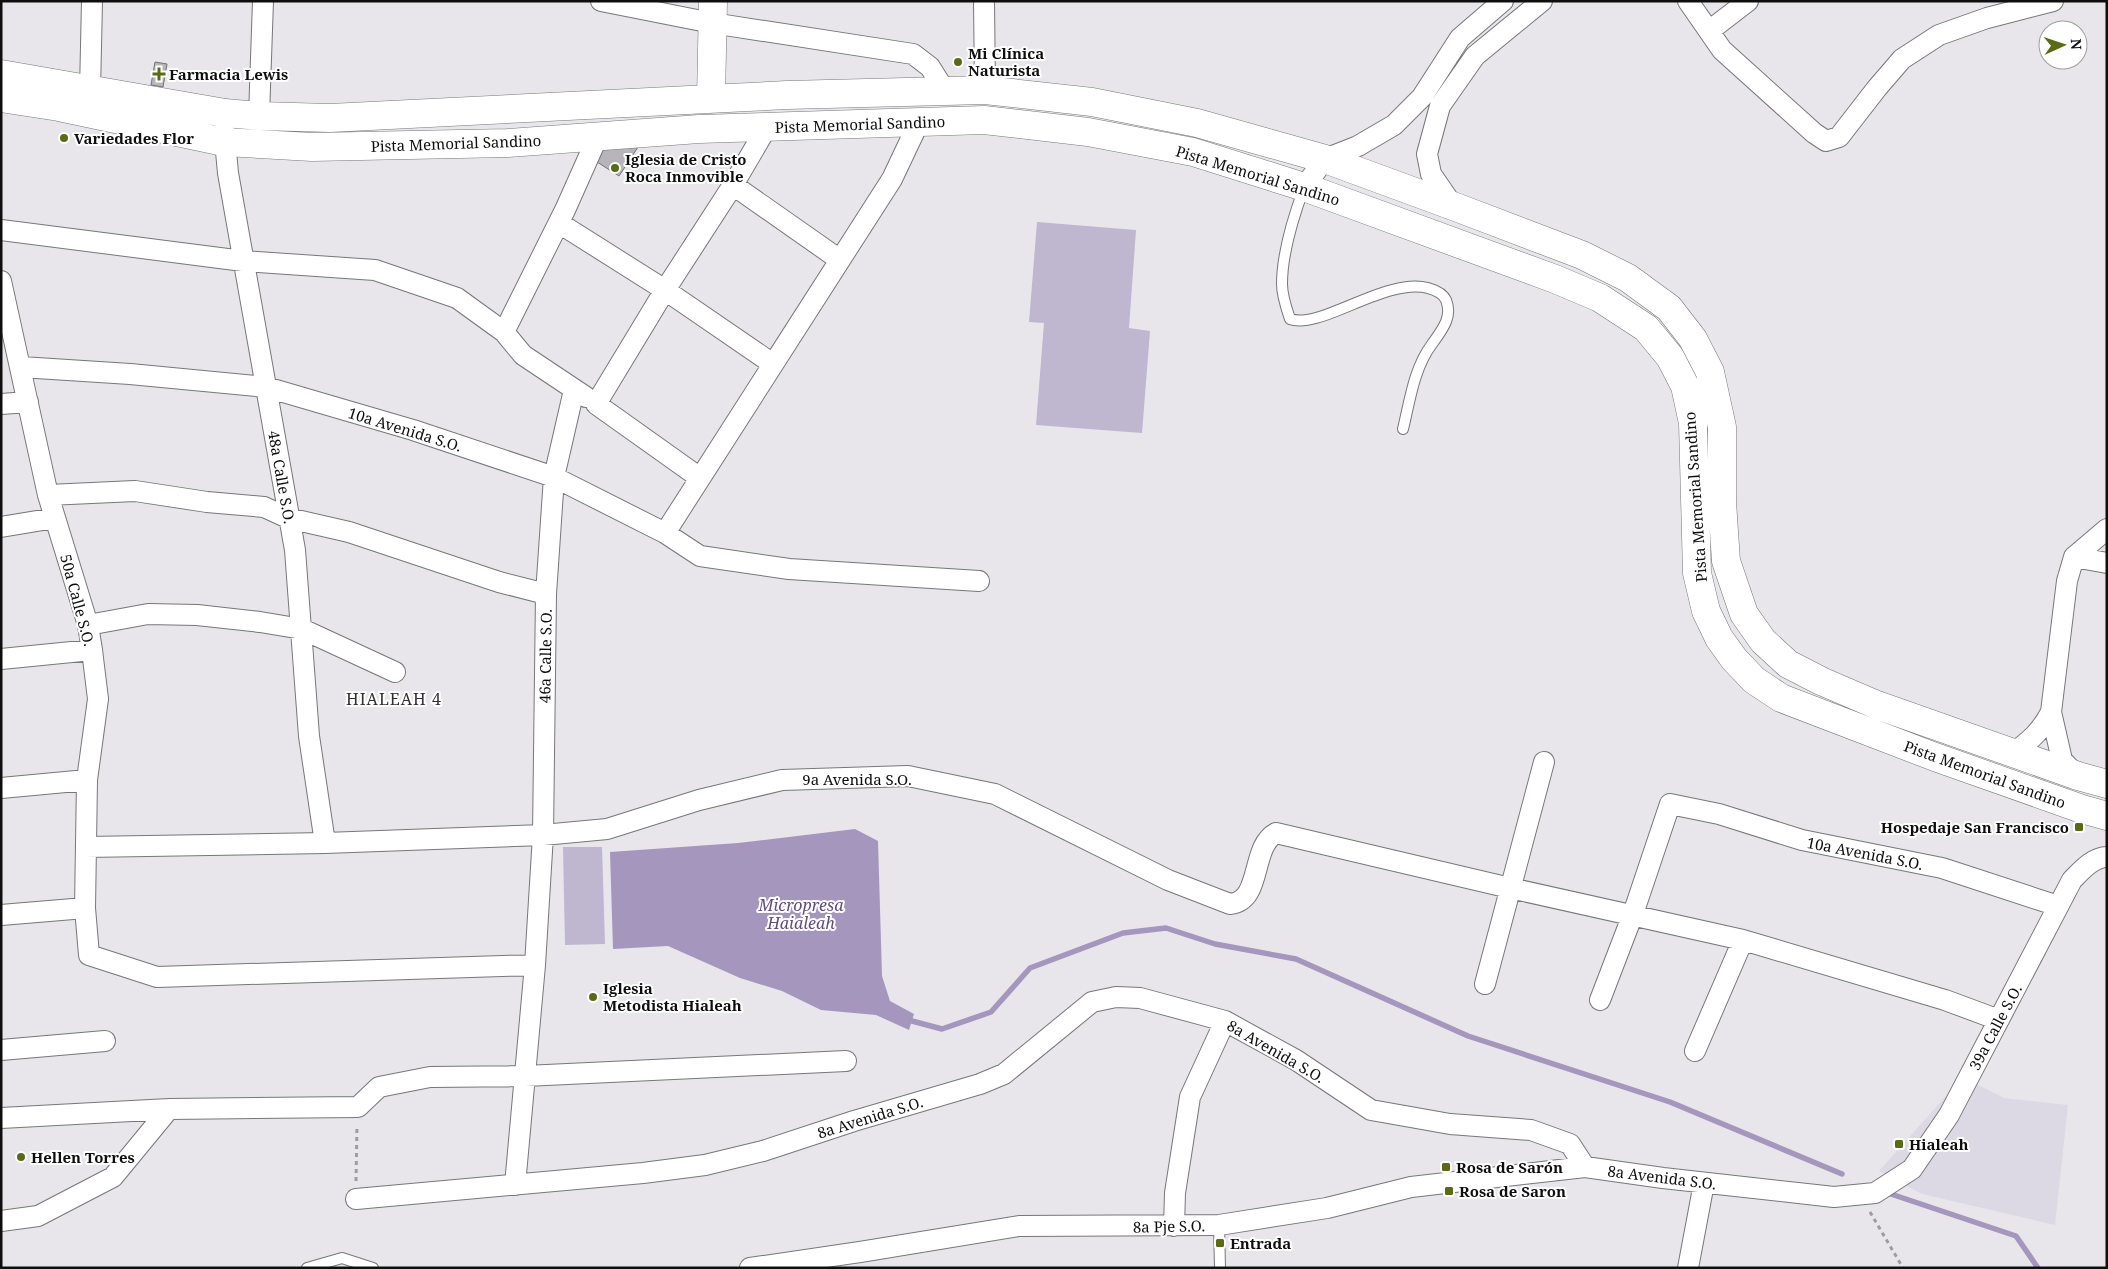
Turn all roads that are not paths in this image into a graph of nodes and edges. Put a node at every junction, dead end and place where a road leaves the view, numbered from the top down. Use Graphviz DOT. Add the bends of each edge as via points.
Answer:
graph roads {
  1 [pos="92,1"];
  2 [pos="263,1"];
  3 [pos="601,1"];
  4 [pos="984,1"];
  5 [pos="1503,1"];
  6 [pos="1542,1"];
  7 [pos="1688,1"];
  8 [pos="1748,1"];
  9 [pos="2054,1"];
  10 [pos="713,12"];
  11 [pos="1709,32"];
  12 [pos="1,74"];
  13 [pos="984,90"];
  14 [pos="90,91"];
  15 [pos="944,91"];
  16 [pos="1422,97"];
  17 [pos="1,98"];
  18 [pos="711,99"];
  19 [pos="1440,106"];
  20 [pos="225,113"];
  21 [pos="259,116"];
  22 [pos="920,122"];
  23 [pos="768,127"];
  24 [pos="598,136"];
  25 [pos="224,142"];
  26 [pos="1325,159"];
  27 [pos="733,185"];
  28 [pos="1304,187"];
  29 [pos="1453,206"];
  30 [pos="559,222"];
  31 [pos="1,230"];
  32 [pos="840,260"];
  33 [pos="243,261"];
  34 [pos="665,290"];
  35 [pos="3,291"];
  36 [pos="504,332"];
  37 [pos="773,364"];
  38 [pos="20,367"];
  39 [pos="266,387"];
  40 [pos="574,390"];
  41 [pos="28,402"];
  42 [pos="1,404"];
  43 [pos="596,404"];
  44 [pos="1403,429"];
  45 [pos="554,477"];
  46 [pos="700,478"];
  47 [pos="48,495"];
  48 [pos="55,518"];
  49 [pos="288,518"];
  50 [pos="1,527"];
  51 [pos="2107,529"];
  52 [pos="665,533"];
  53 [pos="2074,556"];
  54 [pos="2107,563"];
  55 [pos="979,581"];
  56 [pos="546,594"];
  57 [pos="88,625"];
  58 [pos="302,629"];
  59 [pos="92,650"];
  60 [pos="1,659"];
  61 [pos="395,672"];
  62 [pos="2051,712"];
  63 [pos="2013,753"];
  64 [pos="1544,762"];
  65 [pos="2078,776"];
  66 [pos="87,780"];
  67 [pos="2107,784"];
  68 [pos="1,788"];
  69 [pos="2107,816"];
  70 [pos="543,835"];
  71 [pos="325,843"];
  72 [pos="86,847"];
  73 [pos="2107,857"];
  74 [pos="1510,888"];
  75 [pos="2058,906"];
  76 [pos="85,908"];
  77 [pos="1633,914"];
  78 [pos="1,915"];
  79 [pos="1743,940"];
  80 [pos="535,965"];
  81 [pos="1485,984"];
  82 [pos="1600,1000"];
  83 [pos="1999,1020"];
  84 [pos="1225,1021"];
  85 [pos="104,1041"];
  86 [pos="1,1050"];
  87 [pos="1695,1050"];
  88 [pos="846,1061"];
  89 [pos="525,1076"];
  90 [pos="169,1109"];
  91 [pos="1,1118"];
  92 [pos="1585,1167"];
  93 [pos="1704,1183"];
  94 [pos="515,1185"];
  95 [pos="1868,1195"];
  96 [pos="356,1199"];
  97 [pos="1,1221"];
  98 [pos="1219,1225"];
  99 [pos="1174,1226"];
  100 [pos="307,1268"];
  101 [pos="373,1268"];
  102 [pos="750,1268"];
  103 [pos="1220,1268"];
  104 [pos="1688,1268"];
  1 -- 14 [label="street"];
  2 -- 21 [label="street"];
  3 -- 10 [label="street"];
  4 -- 13 [label="street"];
  5 -- 16 [label="street" via="1460,38"];
  6 -- 19 [label="street" via="1475,56"];
  7 -- 11 [label="street"];
  8 -- 11 [label="street"];
  9 -- 11 [label="street" via="1939,35 1902,59 1839,137 1826,141 1722,50"];
  10 -- 15 [label="street" via="913,54 930,67"];
  10 -- 18 [label="main road"];
  12 -- 14 [label="main road, Pista Memorial Sandino"];
  13 -- 15 [label="main road, Pista Memorial Sandino"];
  13 -- 26 [label="main road, Pista Memorial Sandino" via="1092,102 1197,123"];
  14 -- 20 [label="main road, Pista Memorial Sandino"];
  15 -- 18 [label="main road, Pista Memorial Sandino"];
  16 -- 19 [label="street"];
  16 -- 26 [label="street" via="1394,125 1358,146"];
  17 -- 25 [label="main road, Pista Memorial Sandino"];
  18 -- 21 [label="main road, Pista Memorial Sandino" via="393,116"];
  19 -- 29 [label="street" via="1427,154 1431,174"];
  20 -- 21 [label="main road, Pista Memorial Sandino"];
  20 -- 25 [label="street, 48a Calle S.O."];
  22 -- 23 [label="main road, Pista Memorial Sandino"];
  22 -- 28 [label="main road, Pista Memorial Sandino" via="984,120 1088,132 1192,152"];
  22 -- 32 [label="street" via="892,179"];
  23 -- 24 [label="main road, Pista Memorial Sandino"];
  23 -- 27 [label="street"];
  24 -- 25 [label="main road, Pista Memorial Sandino" via="508,144 312,147"];
  24 -- 30 [label="street"];
  25 -- 33 [label="street, 48a Calle S.O."];
  26 -- 28 [label="street"];
  26 -- 29 [label="main road, Pista Memorial Sandino"];
  27 -- 32 [label="street"];
  27 -- 34 [label="street"];
  28 -- 44 [label="lane" via="1294,216 1283,272 1282,284 1290,318 1298,322 1323,315 1395,288 1418,286 1435,290 1445,297 1449,308 1446,325 1421,360"];
  28 -- 69 [label="main road, Pista Memorial Sandino" via="1555,279 1600,298 1646,328 1670,357 1681,379 1693,423 1697,573 1706,611 1719,638 1754,680 1781,698 1926,754"];
  29 -- 63 [label="main road, Pista Memorial Sandino" via="1582,255 1628,278 1669,308 1693,339 1710,372 1722,427 1726,561 1744,614 1763,641 1788,664 1821,681"];
  30 -- 34 [label="street"];
  30 -- 36 [label="street"];
  31 -- 33 [label="street"];
  32 -- 37 [label="street"];
  33 -- 36 [label="street" via="375,270 457,298"];
  33 -- 39 [label="street, 48a Calle S.O."];
  34 -- 37 [label="street"];
  34 -- 43 [label="street"];
  35 -- 38 [label="street, 50a Calle S.O."];
  36 -- 40 [label="street" via="523,355"];
  37 -- 46 [label="street"];
  38 -- 39 [label="street, 10a Avenida S.O."];
  38 -- 41 [label="street, 50a Calle S.O."];
  39 -- 45 [label="street, 10a Avenida S.O." via="412,430"];
  39 -- 49 [label="street, 48a Calle S.O."];
  40 -- 43 [label="street"];
  40 -- 45 [label="street, 46a Calle S.O."];
  41 -- 42 [label="street"];
  41 -- 47 [label="street, 50a Calle S.O."];
  43 -- 46 [label="street"];
  45 -- 52 [label="street, 10a Avenida S.O."];
  45 -- 56 [label="street, 46a Calle S.O."];
  46 -- 52 [label="street"];
  47 -- 48 [label="street, 50a Calle S.O."];
  47 -- 49 [label="street" via="135,491 264,507"];
  48 -- 50 [label="street"];
  48 -- 57 [label="street, 50a Calle S.O."];
  49 -- 56 [label="street" via="349,532 499,582"];
  49 -- 58 [label="street, 48a Calle S.O." via="295,550"];
  51 -- 53 [label="street"];
  52 -- 55 [label="street, 10a Avenida S.O." via="700,556 790,569"];
  53 -- 54 [label="street"];
  53 -- 62 [label="street" via="2067,580"];
  56 -- 70 [label="street, 46a Calle S.O."];
  57 -- 58 [label="street" via="148,614 206,616"];
  57 -- 59 [label="street, 50a Calle S.O."];
  58 -- 61 [label="street"];
  58 -- 71 [label="street, 48a Calle S.O." via="309,736"];
  59 -- 60 [label="street"];
  59 -- 66 [label="street, 50a Calle S.O." via="98,699"];
  62 -- 63 [label="street" via="2032,739"];
  62 -- 65 [label="street" via="2062,760"];
  63 -- 65 [label="main road, Pista Memorial Sandino"];
  64 -- 74 [label="street"];
  65 -- 67 [label="main road, Pista Memorial Sandino"];
  66 -- 68 [label="street"];
  66 -- 72 [label="street, 50a Calle S.O."];
  70 -- 71 [label="street, 9a Avenida S.O."];
  70 -- 74 [label="street, 9a Avenida S.O." via="607,829 699,800 782,780 908,776 995,794 1168,880 1230,904 1246,898 1263,844 1276,833"];
  70 -- 80 [label="street, 46a Calle S.O."];
  71 -- 72 [label="street, 9a Avenida S.O."];
  72 -- 76 [label="street, 50a Calle S.O."];
  73 -- 75 [label="street, 39a Calle S.O." via="2085,867 2072,880"];
  74 -- 77 [label="street"];
  74 -- 81 [label="street"];
  75 -- 77 [label="street, 10a Avenida S.O." via="1942,868 1802,840 1719,814 1670,804"];
  75 -- 83 [label="street, 39a Calle S.O."];
  76 -- 78 [label="street"];
  76 -- 80 [label="street, 50a Calle S.O." via="89,955 157,977"];
  77 -- 79 [label="street"];
  77 -- 82 [label="street"];
  79 -- 83 [label="street" via="1945,1000"];
  79 -- 87 [label="street"];
  80 -- 89 [label="street, 46a Calle S.O."];
  83 -- 95 [label="street, 39a Calle S.O." via="1949,1115 1912,1168"];
  84 -- 92 [label="street, 8a Avenida S.O." via="1296,1060 1371,1110 1450,1124 1531,1130 1570,1144"];
  84 -- 94 [label="street, 8a Avenida S.O." via="1140,998 1116,997 1092,1002 1004,1074 980,1084 763,1151 705,1165"];
  84 -- 99 [label="street" via="1190,1097 1175,1192"];
  85 -- 86 [label="street"];
  88 -- 89 [label="street"];
  89 -- 90 [label="street" via="430,1077 379,1087 358,1107"];
  89 -- 94 [label="street, 46a Calle S.O."];
  90 -- 91 [label="street"];
  90 -- 97 [label="street" via="113,1177 38,1216"];
  92 -- 93 [label="street, 8a Avenida S.O."];
  92 -- 98 [label="street, 8a Pje S.O." via="1411,1187 1327,1208"];
  93 -- 95 [label="street, 8a Avenida S.O." via="1834,1197"];
  93 -- 104 [label="street"];
  94 -- 96 [label="street, 8a Avenida S.O."];
  98 -- 99 [label="street, 8a Pje S.O."];
  98 -- 103 [label="lane"];
  99 -- 102 [label="street, 8a Pje S.O." via="1018,1226"];
  100 -- 101 [label="lane" via="342,1258"];
}
